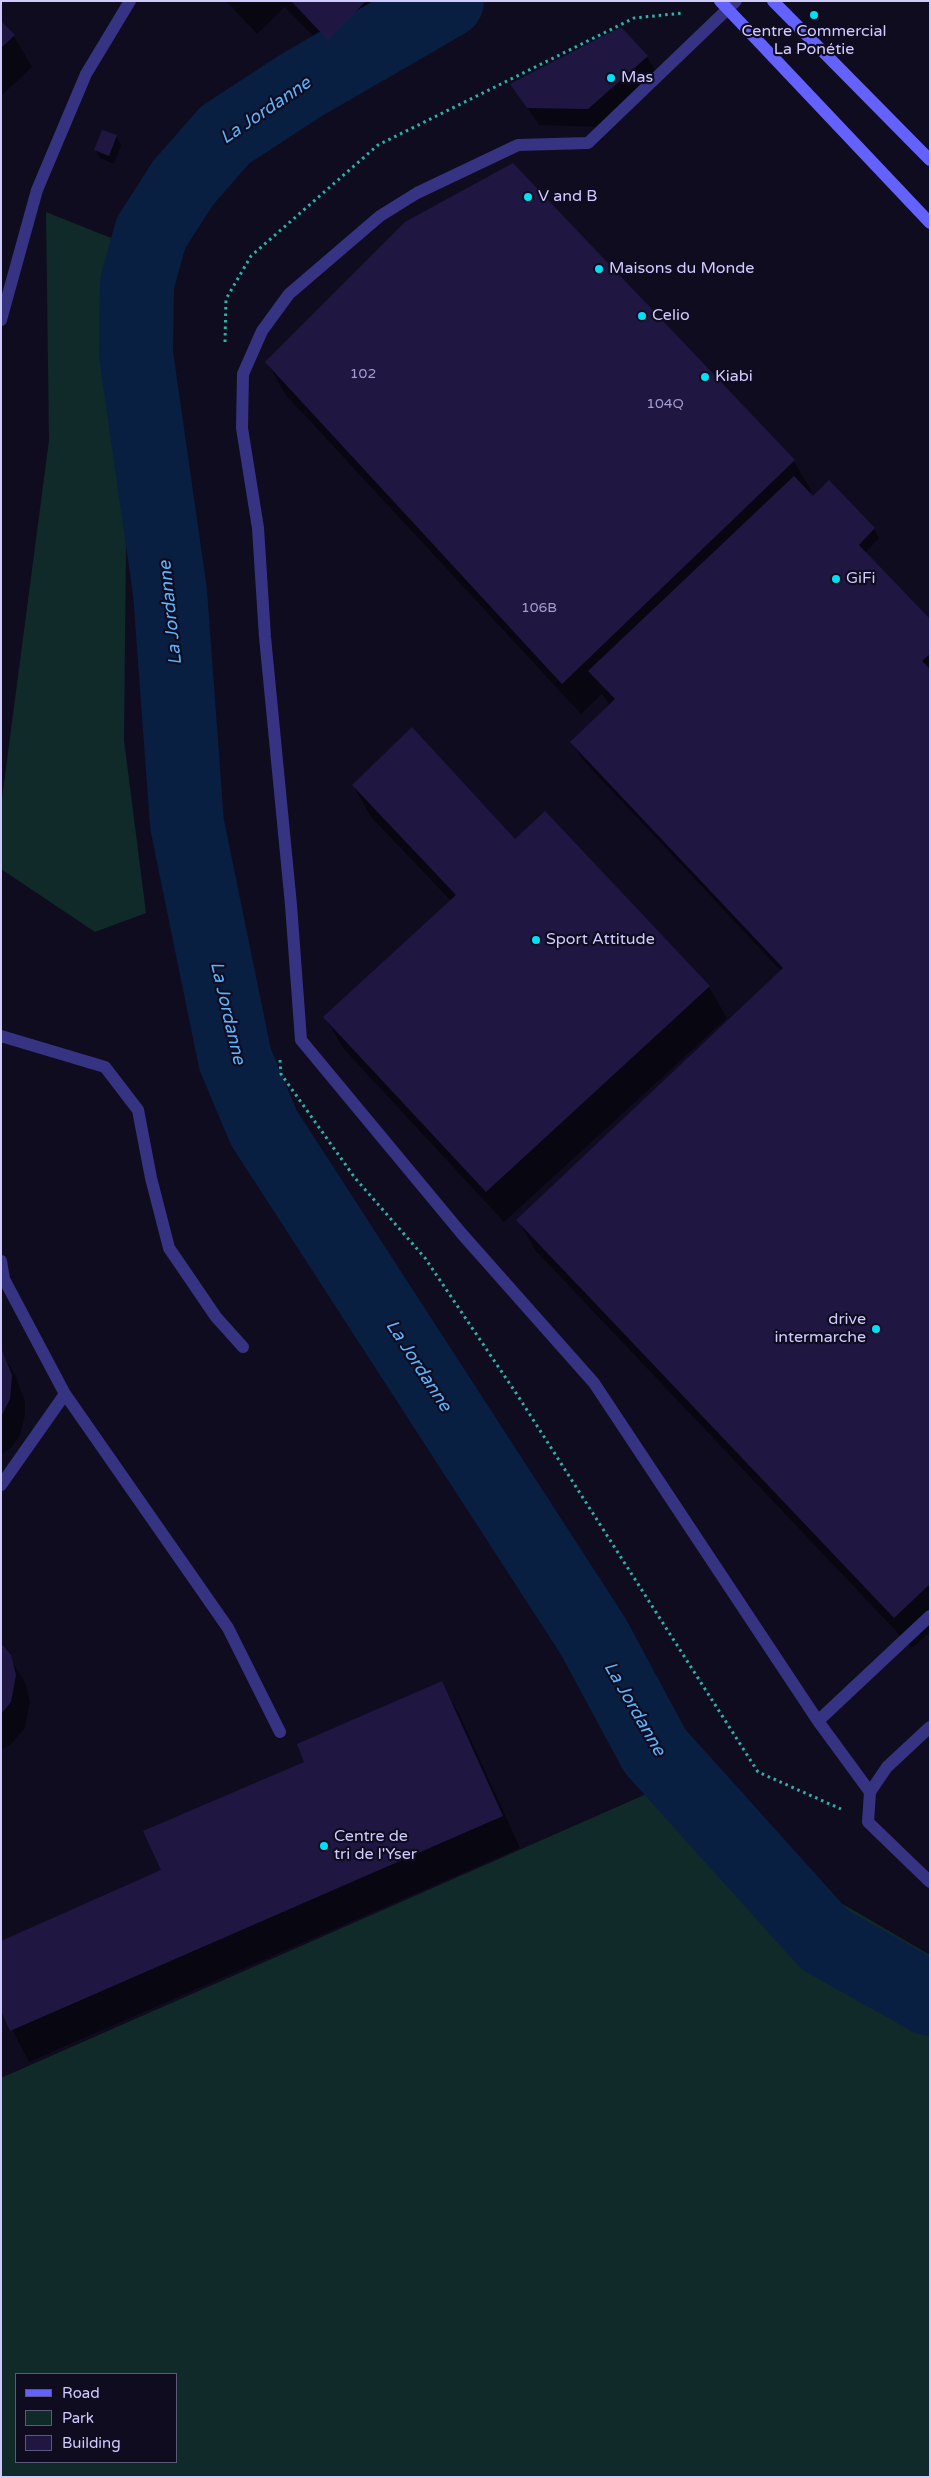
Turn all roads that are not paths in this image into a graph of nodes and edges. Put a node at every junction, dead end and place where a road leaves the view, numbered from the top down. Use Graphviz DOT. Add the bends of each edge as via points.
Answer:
graph roads {
  1 [pos="130,1"];
  2 [pos="773,1"];
  3 [pos="728,4"];
  4 [pos="930,160"];
  5 [pos="930,223"];
  6 [pos="1,320"];
  7 [pos="1,1036"];
  8 [pos="1,1261"];
  9 [pos="3,1279"];
  10 [pos="243,1347"];
  11 [pos="64,1394"];
  12 [pos="1,1485"];
  13 [pos="930,1616"];
  14 [pos="818,1721"];
  15 [pos="930,1727"];
  16 [pos="280,1732"];
  17 [pos="870,1792"];
  18 [pos="930,1882"];
  1 -- 6 [label="street" via="86,74 37,190"];
  2 -- 4 [label="street"];
  3 -- 5 [label="street"];
  3 -- 14 [label="street" via="588,143 518,146 417,193 380,216 290,294 262,331 243,374 242,428 258,528 301,1040 462,1234 594,1383"];
  7 -- 10 [label="street" via="105,1067 138,1110 170,1248 216,1317"];
  8 -- 9 [label="street"];
  9 -- 11 [label="street"];
  11 -- 12 [label="street"];
  11 -- 16 [label="street" via="228,1628"];
  13 -- 14 [label="street"];
  14 -- 17 [label="street"];
  15 -- 17 [label="street" via="887,1767"];
  17 -- 18 [label="street" via="868,1822"];
}
